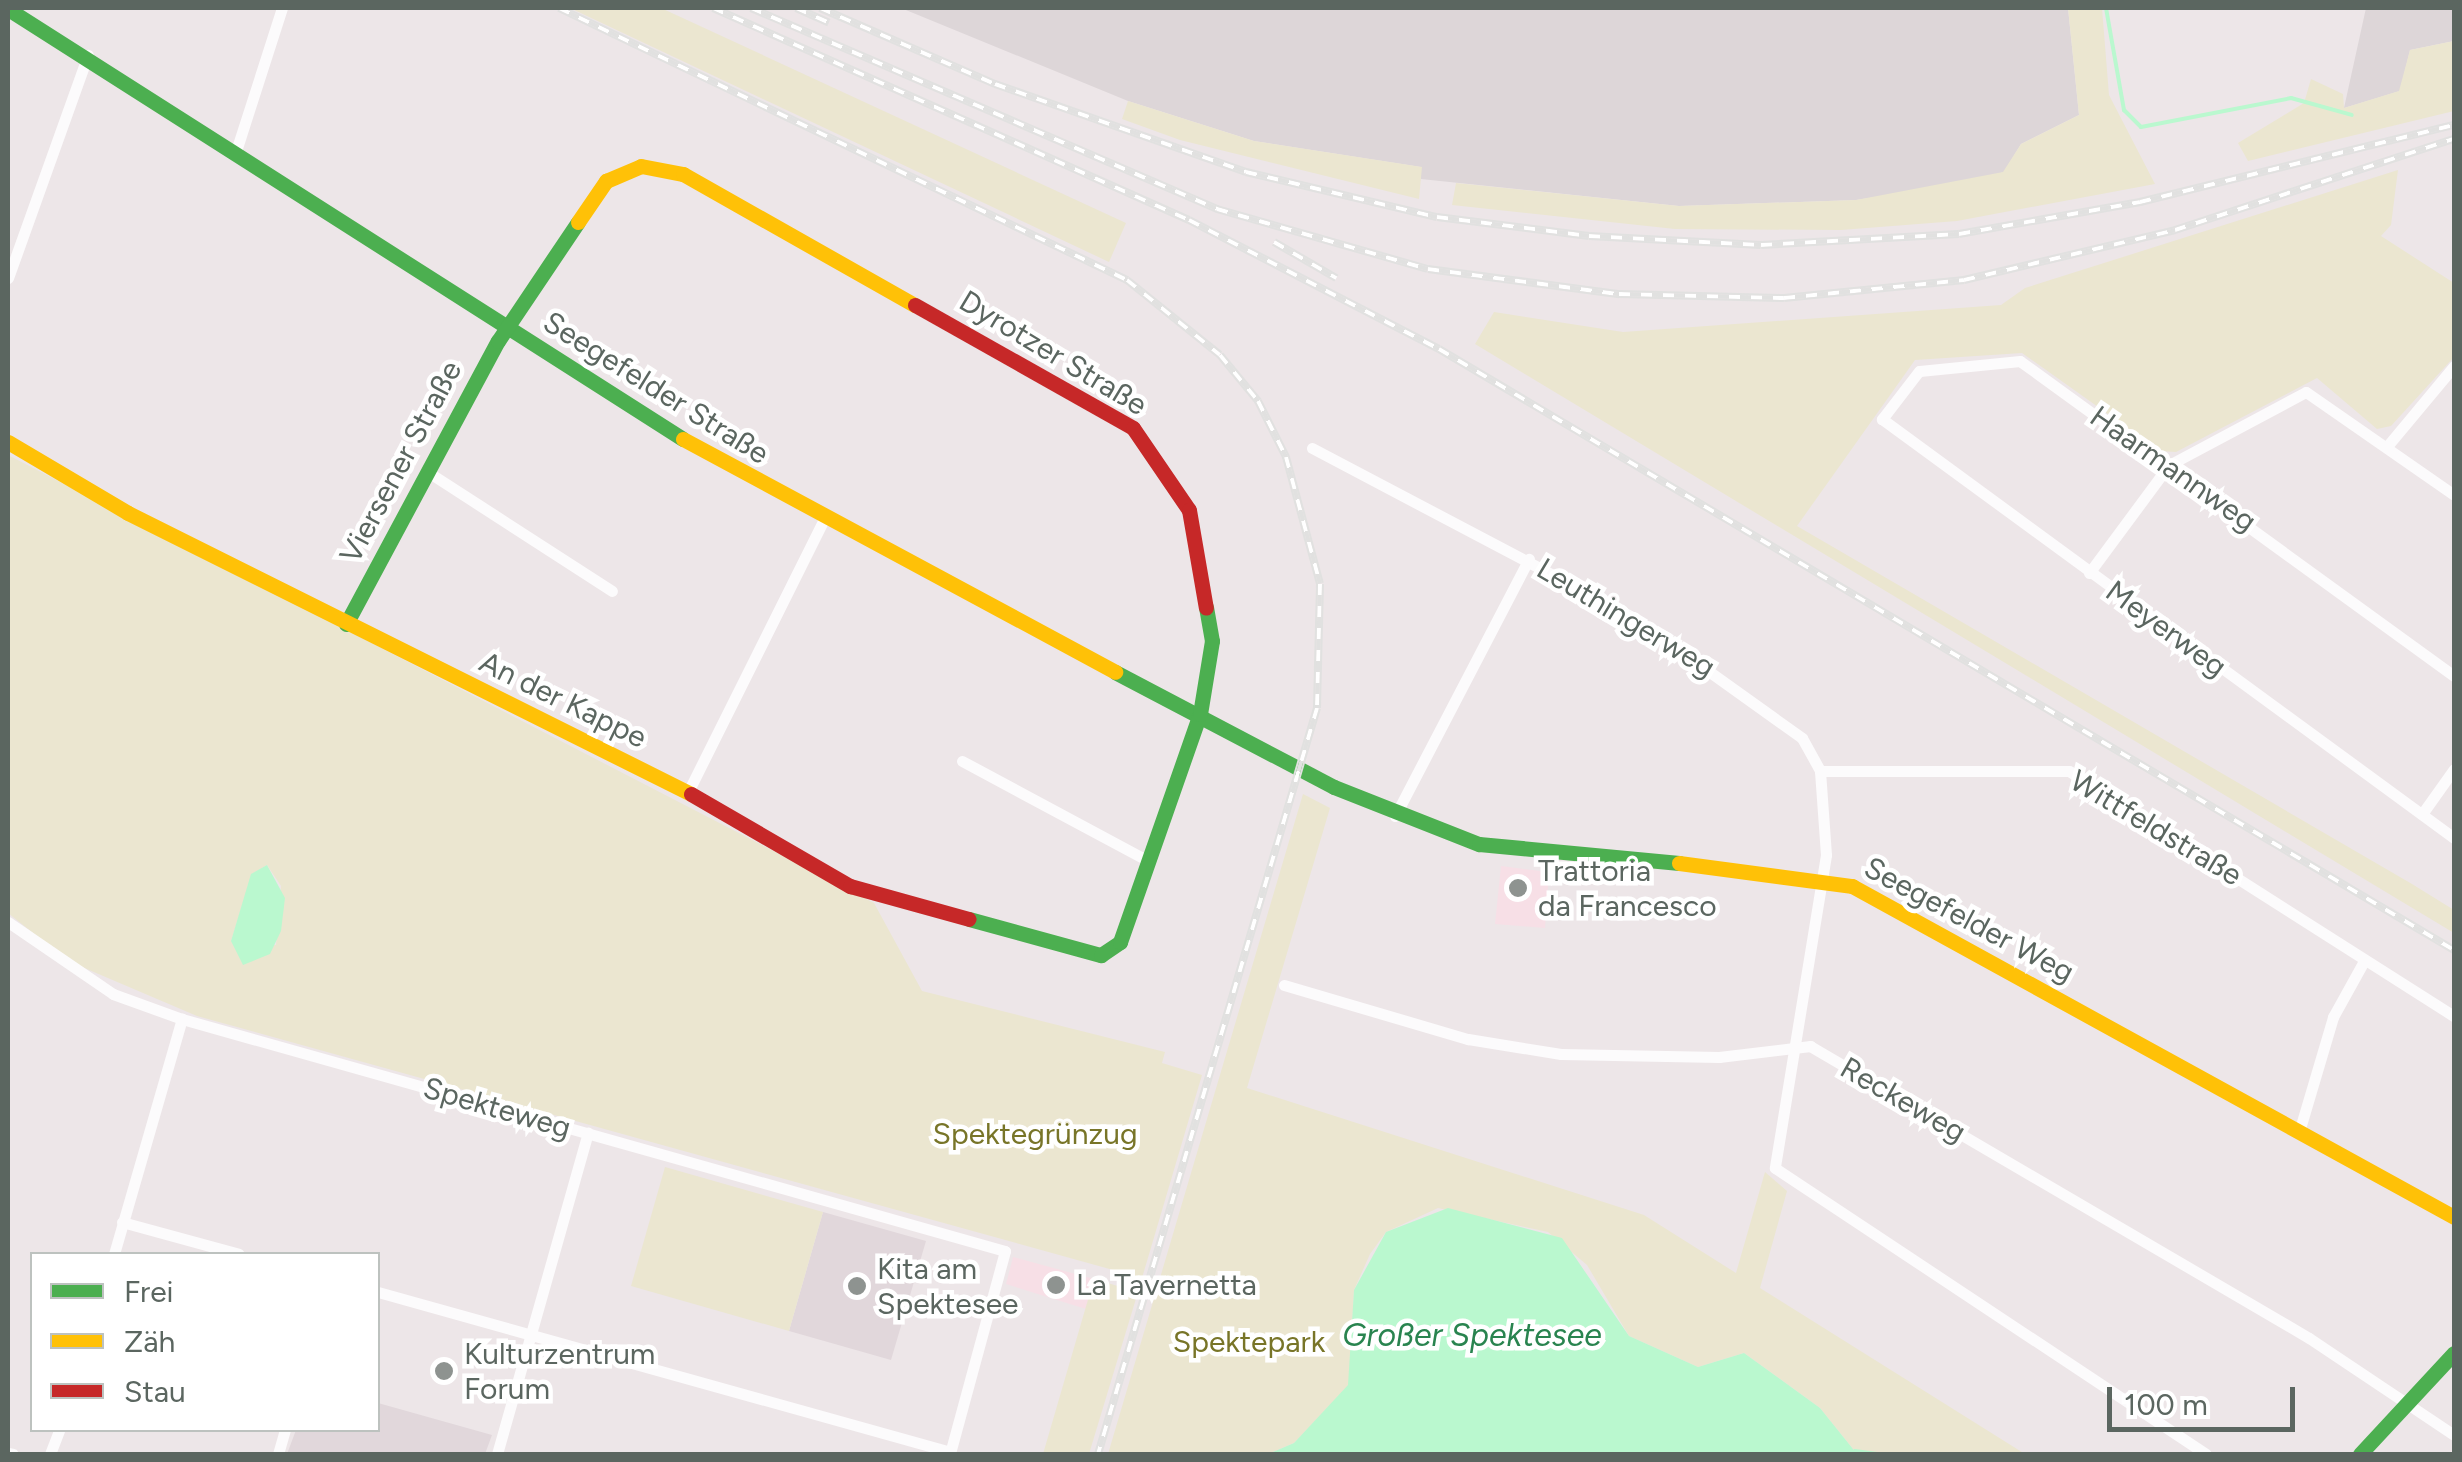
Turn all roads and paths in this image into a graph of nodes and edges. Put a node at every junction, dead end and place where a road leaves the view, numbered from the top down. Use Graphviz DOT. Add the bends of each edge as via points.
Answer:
graph roads {
  1 [pos="282,8"];
  2 [pos="8,10"];
  3 [pos="88,55"];
  4 [pos="237,148"];
  5 [pos="8,278"];
  6 [pos="508,329"];
  7 [pos="2454,366"];
  8 [pos="1882,419"];
  9 [pos="8,442"];
  10 [pos="2389,444"];
  11 [pos="1312,448"];
  12 [pos="2169,465"];
  13 [pos="428,472"];
  14 [pos="2454,495"];
  15 [pos="824,519"];
  16 [pos="1529,560"];
  17 [pos="2088,573"];
  18 [pos="612,591"];
  19 [pos="346,624"];
  20 [pos="2454,676"];
  21 [pos="1200,714"];
  22 [pos="962,761"];
  23 [pos="2454,769"];
  24 [pos="1302,770"];
  25 [pos="1820,771"];
  26 [pos="688,792"];
  27 [pos="2422,814"];
  28 [pos="1395,816"];
  29 [pos="2454,838"];
  30 [pos="1147,860"];
  31 [pos="1822,877"];
  32 [pos="8,922"];
  33 [pos="1112,953"];
  34 [pos="2364,961"];
  35 [pos="1284,985"];
  36 [pos="2454,1016"];
  37 [pos="182,1019"];
  38 [pos="1800,1044"];
  39 [pos="2299,1132"];
  40 [pos="588,1134"];
  41 [pos="2454,1217"];
  42 [pos="122,1222"];
  43 [pos="114,1252"];
  44 [pos="233,1252"];
  45 [pos="380,1293"];
  46 [pos="533,1335"];
  47 [pos="2454,1354"];
  48 [pos="2412,1404"];
  49 [pos="2454,1435"];
  50 [pos="948,1453"];
  51 [pos="497,1454"];
  52 [pos="2206,1454"];
  53 [pos="2360,1454"];
  1 -- 4 [label="street"];
  2 -- 3 [label="street, Seegefelder Straße"];
  3 -- 4 [label="street, Seegefelder Straße"];
  3 -- 5 [label="street"];
  4 -- 6 [label="street, Seegefelder Straße"];
  6 -- 13 [label="street, Viersener Straße"];
  6 -- 15 [label="street, Seegefelder Straße"];
  6 -- 21 [label="street, Dyrotzer Straße" via="606,181 641,166 683,174 1086,397 1156,452 1189,510 1212,641"];
  7 -- 10 [label="street"];
  8 -- 12 [label="street, Haarmannweg" via="1919,371 2020,360"];
  8 -- 17 [label="street, Meyerweg"];
  9 -- 19 [label="street, An der Kappe"];
  10 -- 12 [label="street" via="2306,392"];
  10 -- 14 [label="street"];
  11 -- 16 [label="street, Leuthingerweg"];
  12 -- 17 [label="street"];
  12 -- 20 [label="street, Haarmannweg"];
  13 -- 18 [label="street"];
  13 -- 19 [label="street, Viersener Straße"];
  15 -- 21 [label="street, Seegefelder Straße"];
  15 -- 26 [label="street"];
  16 -- 25 [label="street, Leuthingerweg" via="1765,704 1802,738"];
  16 -- 28 [label="street"];
  17 -- 27 [label="street, Meyerweg"];
  19 -- 26 [label="street, An der Kappe"];
  21 -- 24 [label="street, Seegefelder Straße"];
  21 -- 30 [label="street, Dyrotzer Straße"];
  22 -- 30 [label="street"];
  23 -- 27 [label="street"];
  24 -- 28 [label="street, Seegefelder Weg"];
  25 -- 31 [label="street"];
  25 -- 34 [label="street, Wittfeldstraße" via="2069,771"];
  26 -- 33 [label="street, An der Kappe" via="869,895"];
  27 -- 29 [label="street, Meyerweg"];
  28 -- 31 [label="street, Seegefelder Weg" via="1495,848"];
  30 -- 33 [label="street, Dyrotzer Straße"];
  31 -- 38 [label="street"];
  31 -- 39 [label="street, Seegefelder Weg" via="1868,893"];
  32 -- 37 [label="street, Spekteweg" via="114,994"];
  34 -- 36 [label="street, Wittfeldstraße"];
  34 -- 39 [label="street" via="2340,999"];
  35 -- 38 [label="street" via="1474,1040 1562,1054 1719,1058"];
  37 -- 40 [label="street, Spekteweg"];
  37 -- 42 [label="street"];
  38 -- 48 [label="street, Reckeweg"];
  38 -- 52 [label="street" via="1774,1168"];
  39 -- 41 [label="street, Seegefelder Weg"];
  40 -- 46 [label="street"];
  40 -- 50 [label="street, Spekteweg" via="1005,1250"];
  42 -- 43 [label="street"];
  42 -- 44 [label="street"];
  45 -- 46 [label="street"];
  46 -- 50 [label="street"];
  46 -- 51 [label="street"];
  47 -- 48 [label="street"];
  48 -- 49 [label="street, Reckeweg"];
  48 -- 53 [label="street"];
}
